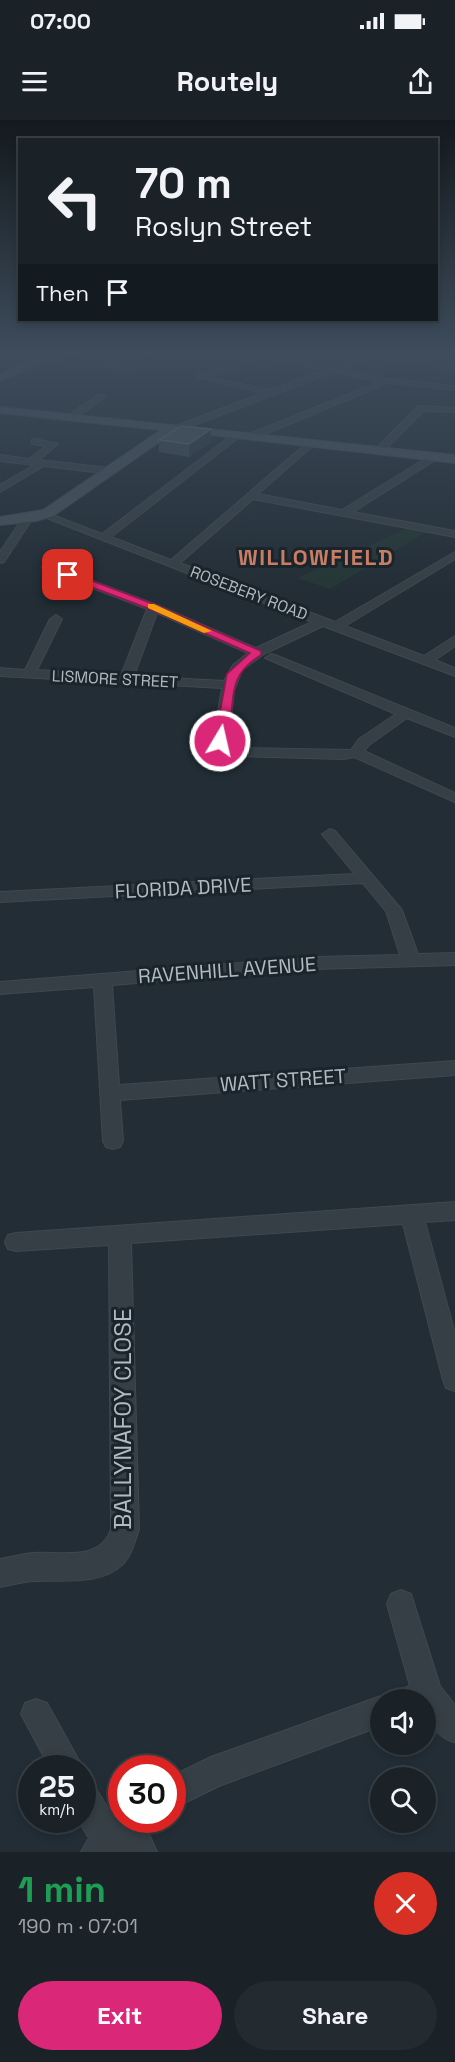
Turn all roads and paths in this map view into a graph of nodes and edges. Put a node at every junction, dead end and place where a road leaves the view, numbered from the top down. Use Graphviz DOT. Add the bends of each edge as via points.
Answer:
graph roads {
  1 [pos="168,433"];
  2 [pos="229,433"];
  3 [pos="260,433"];
  4 [pos="397,433"];
  5 [pos="239,434"];
  6 [pos="255,435"];
  7 [pos="34,442"];
  8 [pos="305,442"];
  9 [pos="380,450"];
  10 [pos="434,457"];
  11 [pos="0,458"];
  12 [pos="455,459"];
  13 [pos="32,461"];
  14 [pos="43,463"];
  15 [pos="110,471"];
  16 [pos="0,489"];
  17 [pos="252,496"];
  18 [pos="344,513"];
  19 [pos="44,515"];
  20 [pos="28,518"];
  21 [pos="0,521"];
  22 [pos="455,534"];
  23 [pos="103,538"];
  24 [pos="0,560"];
  25 [pos="452,560"];
  26 [pos="172,564"];
  27 [pos="47,567"];
  28 [pos="153,607"];
  29 [pos="56,619"];
  30 [pos="323,621"];
  31 [pos="336,627"];
  32 [pos="455,640"];
  33 [pos="258,653"];
  34 [pos="300,655"];
  35 [pos="425,661"];
  36 [pos="0,672"];
  37 [pos="455,672"];
  38 [pos="29,674"];
  39 [pos="126,680"];
  40 [pos="229,685"];
  41 [pos="406,713"];
  42 [pos="455,733"];
  43 [pos="356,753"];
  44 [pos="455,798"];
  45 [pos="330,834"];
  46 [pos="366,878"];
  47 [pos="0,897"];
  48 [pos="410,958"];
  49 [pos="455,959"];
  50 [pos="103,980"];
  51 [pos="0,988"];
  52 [pos="455,1068"];
  53 [pos="110,1093"];
  54 [pos="113,1141"];
  55 [pos="455,1211"];
  56 [pos="412,1214"];
  57 [pos="120,1235"];
  58 [pos="16,1242"];
  59 [pos="455,1380"];
  60 [pos="0,1573"];
  61 [pos="401,1604"];
  62 [pos="418,1689"];
  63 [pos="436,1712"];
  64 [pos="36,1714"];
  65 [pos="370,1715"];
  66 [pos="455,1725"];
  67 [pos="60,1755"];
  68 [pos="186,1786"];
  69 [pos="96,1810"];
  70 [pos="122,1838"];
  1 -- 15 [label="street"];
  2 -- 5 [label="street"];
  3 -- 6 [label="street"];
  4 -- 9 [label="street"];
  5 -- 6 [label="street"];
  5 -- 23 [label="street"];
  6 -- 8 [label="street"];
  7 -- 13 [label="street" via="54,444"];
  8 -- 9 [label="street"];
  8 -- 17 [label="street"];
  9 -- 10 [label="street"];
  10 -- 12 [label="street"];
  10 -- 18 [label="street"];
  11 -- 13 [label="street"];
  13 -- 14 [label="street"];
  14 -- 15 [label="street"];
  14 -- 16 [label="street"];
  15 -- 19 [label="street"];
  17 -- 18 [label="street"];
  17 -- 26 [label="street"];
  18 -- 22 [label="street"];
  19 -- 20 [label="street"];
  19 -- 23 [label="street, ROSEBERY ROAD"];
  20 -- 21 [label="street"];
  20 -- 24 [label="street"];
  23 -- 26 [label="street, ROSEBERY ROAD"];
  25 -- 31 [label="street"];
  26 -- 30 [label="street, ROSEBERY ROAD"];
  27 -- 28 [label="street"];
  28 -- 33 [label="street"];
  28 -- 39 [label="street"];
  29 -- 38 [label="street"];
  30 -- 31 [label="street, ROSEBERY ROAD"];
  30 -- 33 [label="street"];
  31 -- 35 [label="street, ROSEBERY ROAD"];
  32 -- 35 [label="street"];
  33 -- 40 [label="street" via="238,667"];
  34 -- 41 [label="street" via="278,661"];
  35 -- 37 [label="street, ROSEBERY ROAD"];
  36 -- 38 [label="street, LISMORE STREET"];
  38 -- 39 [label="street, LISMORE STREET"];
  39 -- 40 [label="street, LISMORE STREET"];
  40 -- 43 [label="street" via="222,746 251,753"];
  41 -- 42 [label="street"];
  41 -- 43 [label="street" via="364,742"];
  43 -- 44 [label="street"];
  45 -- 46 [label="street"];
  46 -- 47 [label="street, FLORIDA DRIVE"];
  46 -- 48 [label="street" via="396,915"];
  48 -- 49 [label="street, RAVENHILL AVENUE"];
  48 -- 50 [label="street, RAVENHILL AVENUE"];
  50 -- 51 [label="street, RAVENHILL AVENUE"];
  50 -- 53 [label="street"];
  52 -- 53 [label="street, WATT STREET"];
  53 -- 54 [label="street"];
  55 -- 56 [label="street"];
  56 -- 57 [label="street"];
  56 -- 59 [label="street"];
  57 -- 58 [label="street"];
  57 -- 60 [label="street, BALLYNAFOY CLOSE" via="123,1542 101,1563"];
  61 -- 62 [label="street"];
  63 -- 66 [label="street"];
  64 -- 67 [label="street"];
  65 -- 68 [label="street"];
  69 -- 70 [label="street"];
}
